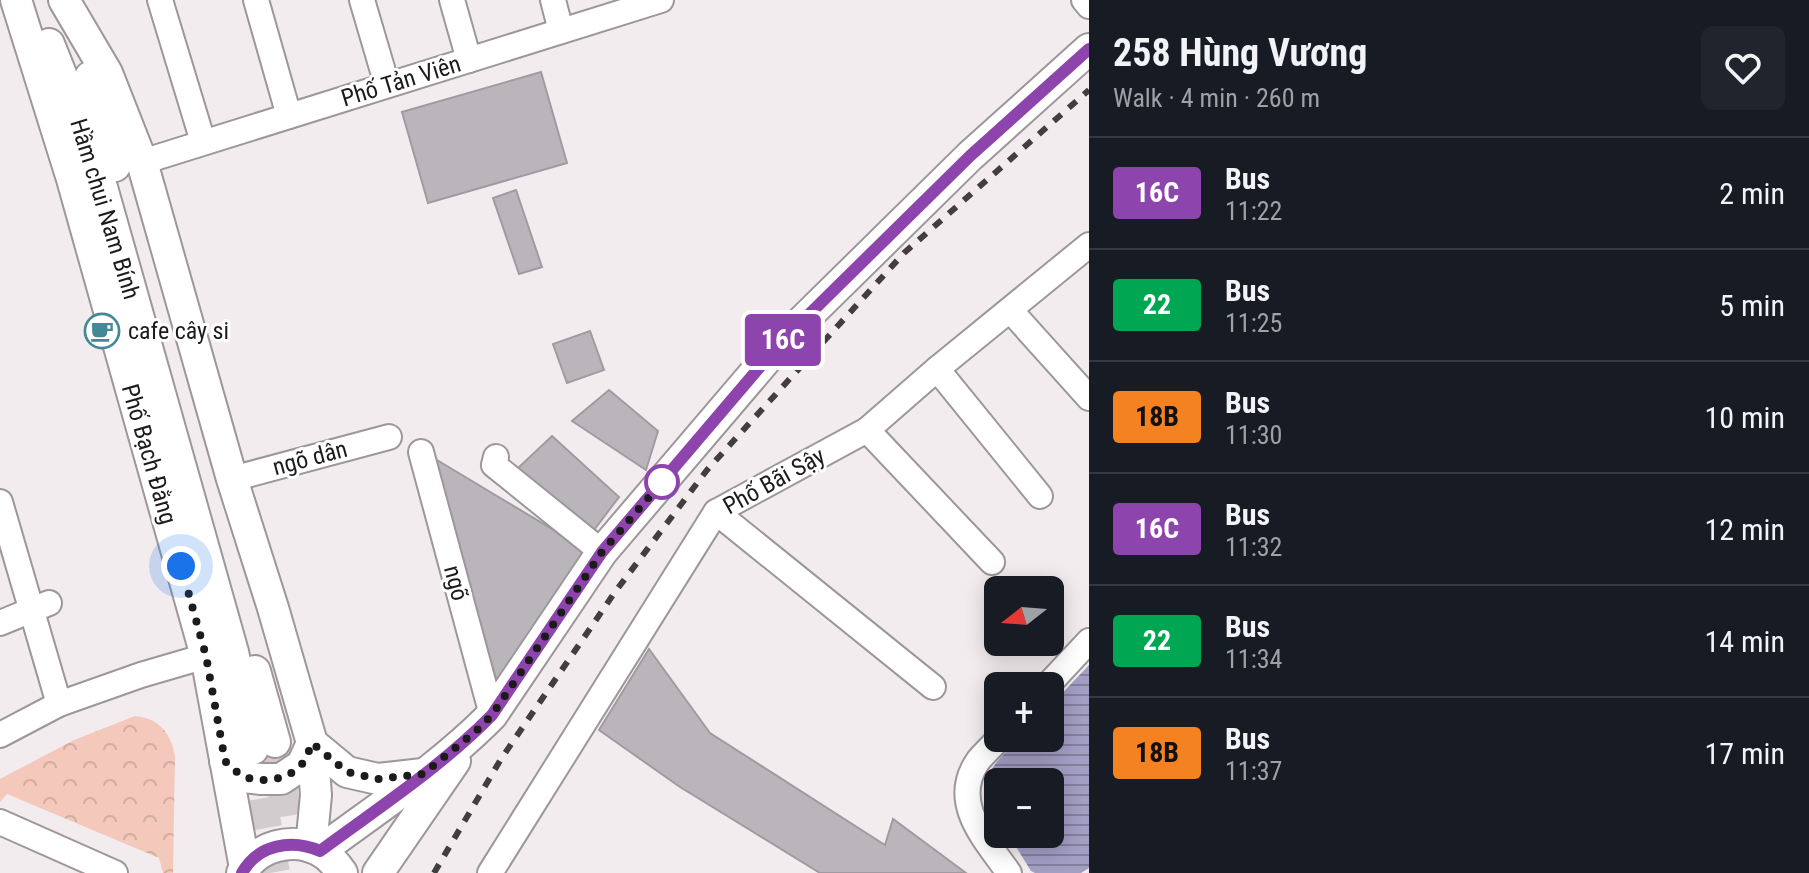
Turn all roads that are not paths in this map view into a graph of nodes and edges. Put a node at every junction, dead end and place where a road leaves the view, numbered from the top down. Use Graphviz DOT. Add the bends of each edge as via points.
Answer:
graph roads {
  1 [pos="16,0"];
  2 [pos="26,0"];
  3 [pos="63,0"];
  4 [pos="160,0"];
  5 [pos="256,0"];
  6 [pos="362,0"];
  7 [pos="452,0"];
  8 [pos="553,0"];
  9 [pos="1084,0"];
  10 [pos="652,1"];
  11 [pos="1089,6"];
  12 [pos="561,31"];
  13 [pos="1089,49"];
  14 [pos="469,60"];
  15 [pos="387,85"];
  16 [pos="289,116"];
  17 [pos="203,142"];
  18 [pos="142,162"];
  19 [pos="1088,248"];
  20 [pos="1010,310"];
  21 [pos="937,369"];
  22 [pos="1089,398"];
  23 [pos="867,430"];
  24 [pos="389,437"];
  25 [pos="421,452"];
  26 [pos="496,457"];
  27 [pos="232,479"];
  28 [pos="1040,496"];
  29 [pos="0,502"];
  30 [pos="716,512"];
  31 [pos="602,552"];
  32 [pos="992,562"];
  33 [pos="40,606"];
  34 [pos="0,623"];
  35 [pos="1089,641"];
  36 [pos="206,656"];
  37 [pos="1060,672"];
  38 [pos="933,687"];
  39 [pos="59,704"];
  40 [pos="483,724"];
  41 [pos="0,735"];
  42 [pos="312,743"];
  43 [pos="986,752"];
  44 [pos="225,761"];
  45 [pos="423,774"];
  46 [pos="0,822"];
  47 [pos="316,849"];
  48 [pos="243,870"];
  49 [pos="115,873"];
  50 [pos="342,873"];
  51 [pos="378,873"];
  52 [pos="490,873"];
  53 [pos="1009,873"];
  1 -- 36 [label="main road, Phố Bạch Đằng"];
  2 -- 3 [label="main road, Hầm chui Nam Bính" via="92,152 264,745 91,79"];
  3 -- 18 [label="main road" via="107,73"];
  4 -- 17 [label="street"];
  5 -- 16 [label="street"];
  6 -- 15 [label="street"];
  7 -- 14 [label="street"];
  8 -- 12 [label="street"];
  9 -- 11 [label="street"];
  10 -- 12 [label="street, Phố Tản Viên"];
  12 -- 14 [label="street, Phố Tản Viên"];
  13 -- 31 [label="main road" via="970,156 781,342"];
  14 -- 15 [label="street, Phố Tản Viên"];
  15 -- 16 [label="street, Phố Tản Viên"];
  16 -- 17 [label="street, Phố Tản Viên"];
  17 -- 18 [label="street, Phố Tản Viên"];
  18 -- 27 [label="main road"];
  19 -- 20 [label="street, Phố Bãi Sậy"];
  20 -- 21 [label="street, Phố Bãi Sậy"];
  20 -- 22 [label="street"];
  21 -- 23 [label="street, Phố Bãi Sậy"];
  21 -- 28 [label="street"];
  23 -- 30 [label="street, Phố Bãi Sậy"];
  23 -- 32 [label="street"];
  24 -- 27 [label="street, ngõ dân"];
  25 -- 40 [label="street, ngõ"];
  26 -- 31 [label="street" via="494,465"];
  27 -- 42 [label="main road"];
  29 -- 33 [label="street"];
  30 -- 38 [label="street"];
  30 -- 52 [label="street, Phố Bãi Sậy"];
  31 -- 40 [label="main road"];
  33 -- 34 [label="street"];
  33 -- 39 [label="street"];
  35 -- 37 [label="street"];
  36 -- 39 [label="street"];
  36 -- 44 [label="main road, Phố Bạch Đằng"];
  39 -- 41 [label="street"];
  40 -- 45 [label="main road"];
  40 -- 51 [label="main road"];
  42 -- 44 [label="main road" via="302,765 281,779 243,777"];
  42 -- 45 [label="main road" via="347,772 378,779"];
  42 -- 47 [label="main road"];
  43 -- 53 [label="street" via="968,782 967,800 972,820"];
  44 -- 48 [label="main road, Phố Bạch Đằng"];
  45 -- 47 [label="main road"];
  46 -- 49 [label="street"];
  47 -- 48 [label="main road" via="271,847"];
  47 -- 50 [label="main road"];
}
